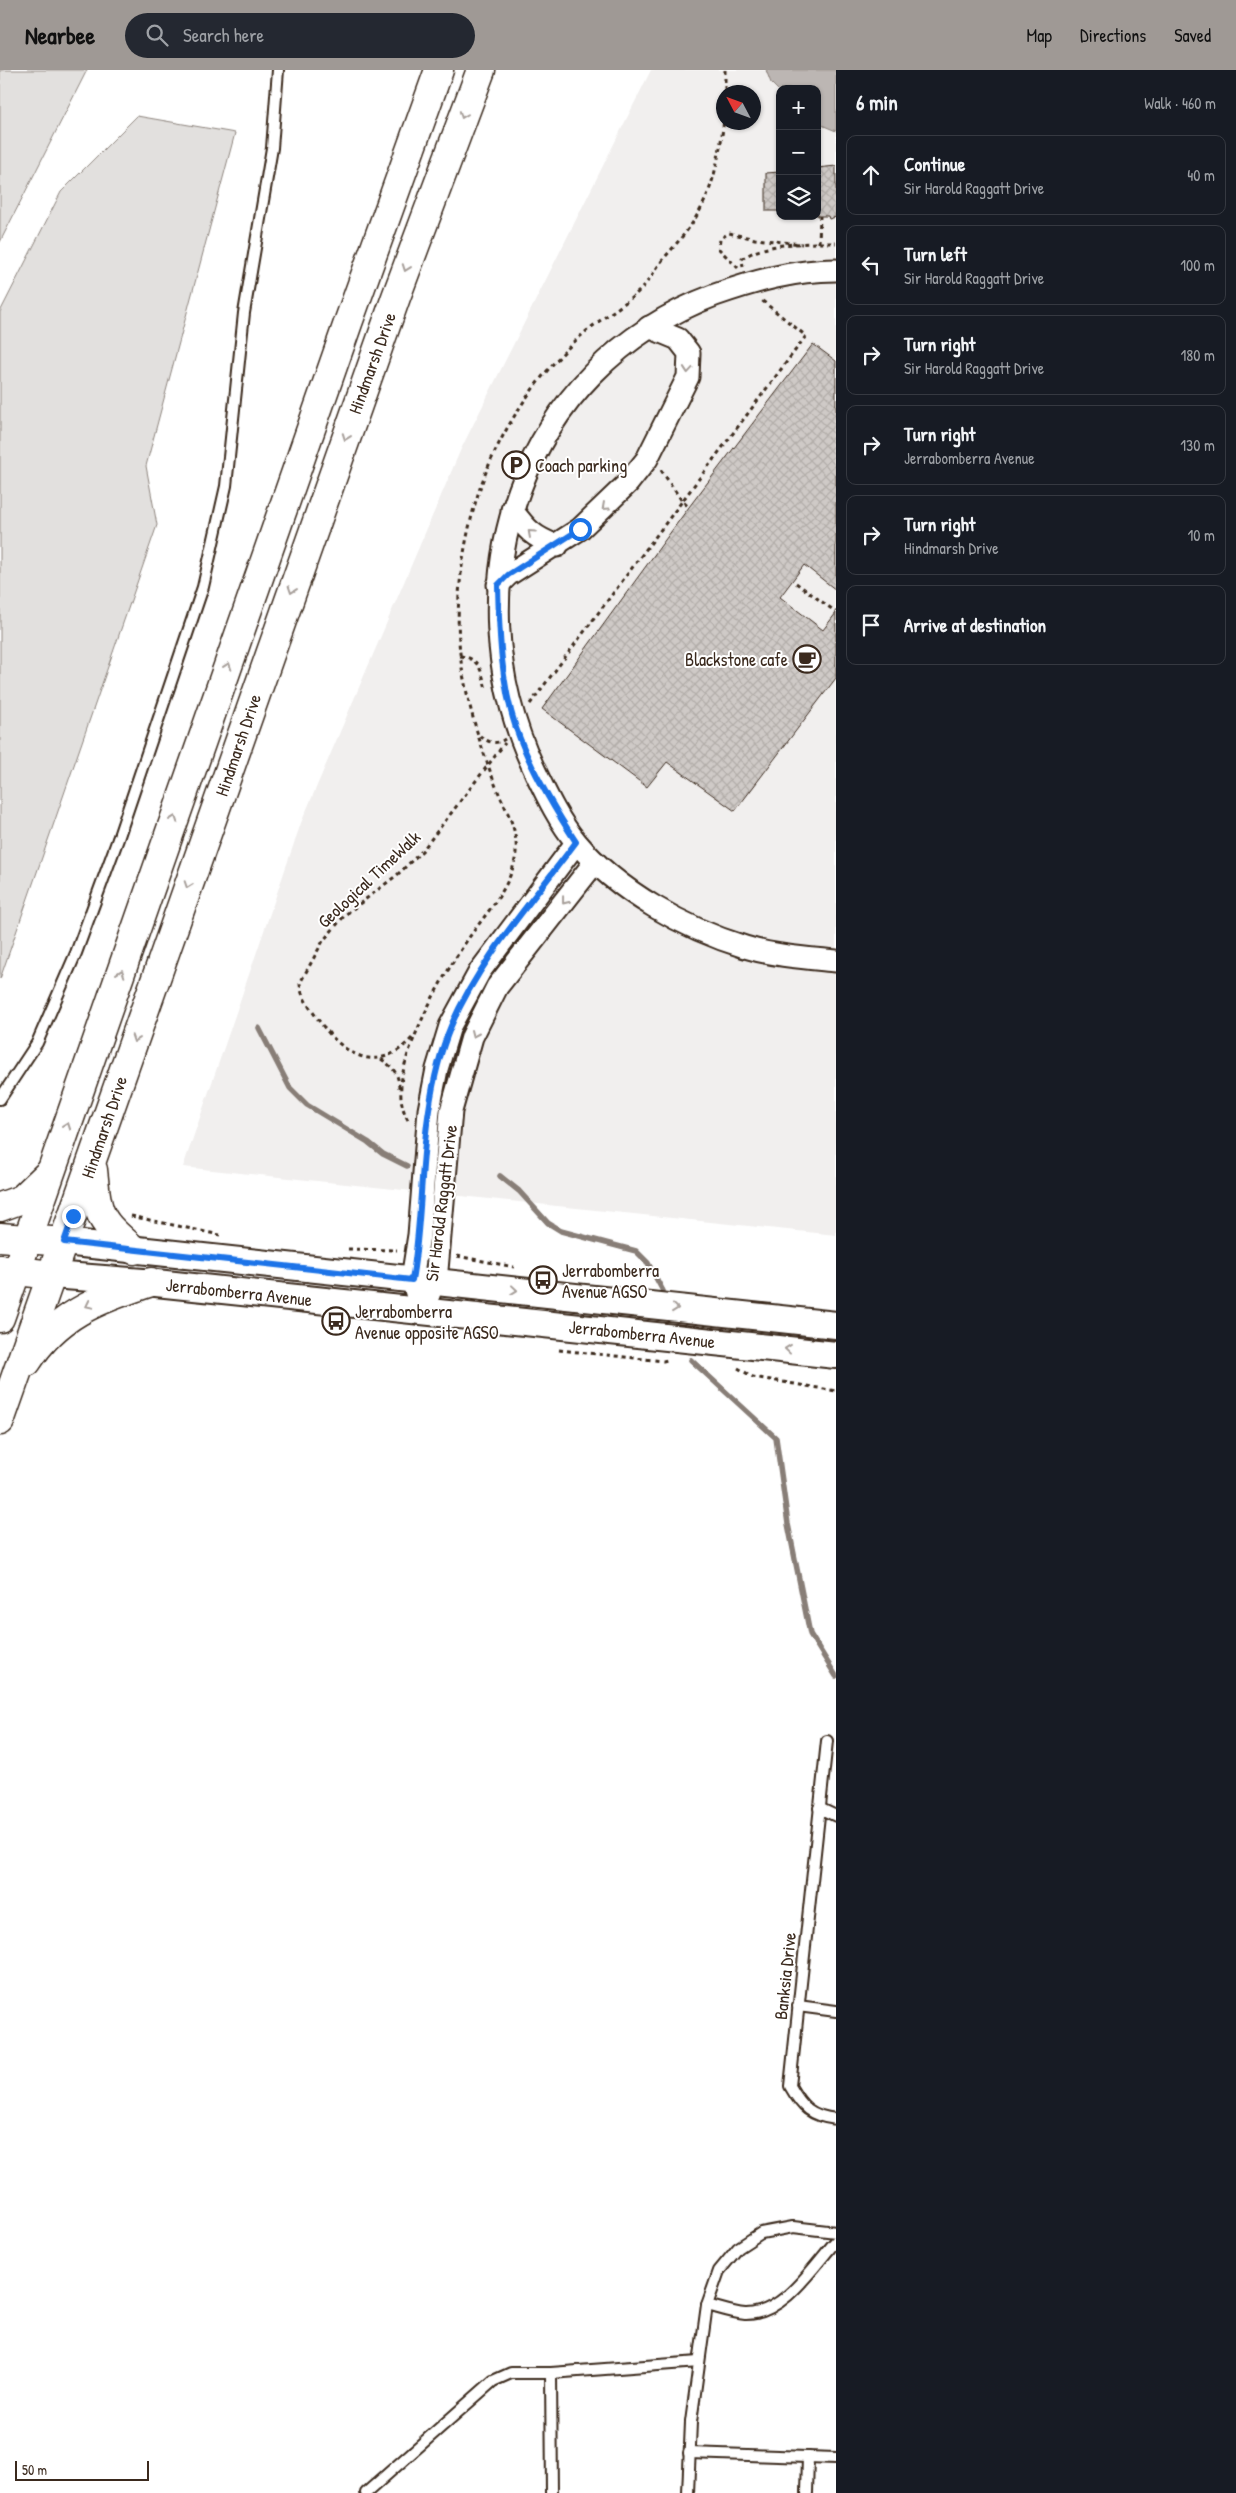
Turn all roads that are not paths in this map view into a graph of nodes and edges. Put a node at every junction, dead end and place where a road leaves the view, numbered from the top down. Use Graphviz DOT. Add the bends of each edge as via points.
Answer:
graph roads {
  1 [pos="278,70"];
  2 [pos="439,70"];
  3 [pos="481,70"];
  4 [pos="836,270"];
  5 [pos="649,327"];
  6 [pos="512,510"];
  7 [pos="557,546"];
  8 [pos="498,585"];
  9 [pos="576,842"];
  10 [pos="596,862"];
  11 [pos="836,961"];
  12 [pos="0,1099"];
  13 [pos="92,1161"];
  14 [pos="50,1172"];
  15 [pos="0,1207"];
  16 [pos="13,1238"];
  17 [pos="64,1242"];
  18 [pos="134,1250"];
  19 [pos="8,1270"];
  20 [pos="52,1275"];
  21 [pos="423,1281"];
  22 [pos="151,1282"];
  23 [pos="476,1286"];
  24 [pos="421,1311"];
  25 [pos="474,1317"];
  26 [pos="0,1318"];
  27 [pos="836,1325"];
  28 [pos="836,1354"];
  29 [pos="12,1385"];
  30 [pos="0,1422"];
  31 [pos="827,1741"];
  32 [pos="819,1808"];
  33 [pos="836,1816"];
  34 [pos="798,2006"];
  35 [pos="836,2011"];
  36 [pos="836,2119"];
  37 [pos="836,2232"];
  38 [pos="836,2241"];
  39 [pos="707,2305"];
  40 [pos="699,2362"];
  41 [pos="551,2372"];
  42 [pos="689,2453"];
  43 [pos="808,2457"];
  44 [pos="836,2458"];
  45 [pos="366,2493"];
  46 [pos="552,2493"];
  47 [pos="688,2493"];
  48 [pos="807,2493"];
  1 -- 12 [label="lane" via="272,148 244,313 226,486 203,587 76,953 37,1044"];
  14 -- 2 [label="main road, Hindmarsh Drive, one-way"];
  3 -- 13 [label="main road, Hindmarsh Drive, one-way" via="396,297"];
  4 -- 5 [label="street" via="816,270 748,283 685,307"];
  5 -- 6 [label="street" via="600,367 553,424 535,455"];
  5 -- 7 [label="street, one-way" via="678,339 689,353 688,378 647,459 611,501"];
  7 -- 6 [label="street, one-way" via="537,538"];
  6 -- 8 [label="street"];
  7 -- 8 [label="street" via="508,575"];
  8 -- 9 [label="street" via="502,658 516,726 540,782"];
  9 -- 10 [label="street"];
  9 -- 21 [label="street, Sir Harold Raggatt Drive" via="480,971 450,1026 428,1110 419,1236"];
  10 -- 11 [label="street" via="652,904 703,932 747,948"];
  10 -- 21 [label="street, Sir Harold Raggatt Drive, one-way" via="497,988 472,1037 452,1111"];
  13 -- 17 [label="main road, Hindmarsh Drive"];
  13 -- 18 [label="main road" via="99,1213 115,1234"];
  14 -- 15 [label="main road" via="22,1198"];
  14 -- 16 [label="main road, Hindmarsh Drive"];
  16 -- 17 [label="main road, Jerrabomberra Avenue"];
  16 -- 19 [label="main road, Hindmarsh Drive"];
  17 -- 18 [label="street, Jerrabomberra Avenue"];
  17 -- 20 [label="main road, Hindmarsh Drive"];
  18 -- 21 [label="street, Jerrabomberra Avenue"];
  19 -- 20 [label="main road, Jerrabomberra Avenue"];
  19 -- 26 [label="main road, Hindmarsh Drive"];
  20 -- 22 [label="street, Jerrabomberra Avenue"];
  20 -- 29 [label="main road, Hindmarsh Drive"];
  21 -- 23 [label="street, Jerrabomberra Avenue"];
  21 -- 24 [label="street, Sir Harold Raggatt Drive"];
  22 -- 24 [label="street, Jerrabomberra Avenue"];
  22 -- 29 [label="main road, one-way" via="96,1301 66,1319 46,1337"];
  23 -- 25 [label="street"];
  23 -- 27 [label="street, Jerrabomberra Avenue, one-way"];
  24 -- 25 [label="street, Jerrabomberra Avenue"];
  28 -- 25 [label="street, Jerrabomberra Avenue, one-way" via="602,1342"];
  29 -- 30 [label="main road, Hindmarsh Drive"];
  31 -- 32 [label="lane, Banksia Drive"];
  32 -- 33 [label="lane"];
  32 -- 34 [label="lane, Banksia Drive"];
  34 -- 35 [label="lane"];
  34 -- 36 [label="lane, Banksia Drive" via="790,2086 801,2105 820,2117"];
  37 -- 39 [label="lane" via="792,2227 761,2234 738,2248 719,2271"];
  38 -- 39 [label="lane" via="787,2297 771,2308 745,2314"];
  39 -- 40 [label="lane"];
  40 -- 41 [label="lane"];
  40 -- 42 [label="lane"];
  41 -- 45 [label="lane" via="511,2373 493,2381"];
  41 -- 46 [label="lane"];
  42 -- 43 [label="lane"];
  42 -- 47 [label="lane"];
  43 -- 44 [label="lane"];
  43 -- 48 [label="lane"];
}
